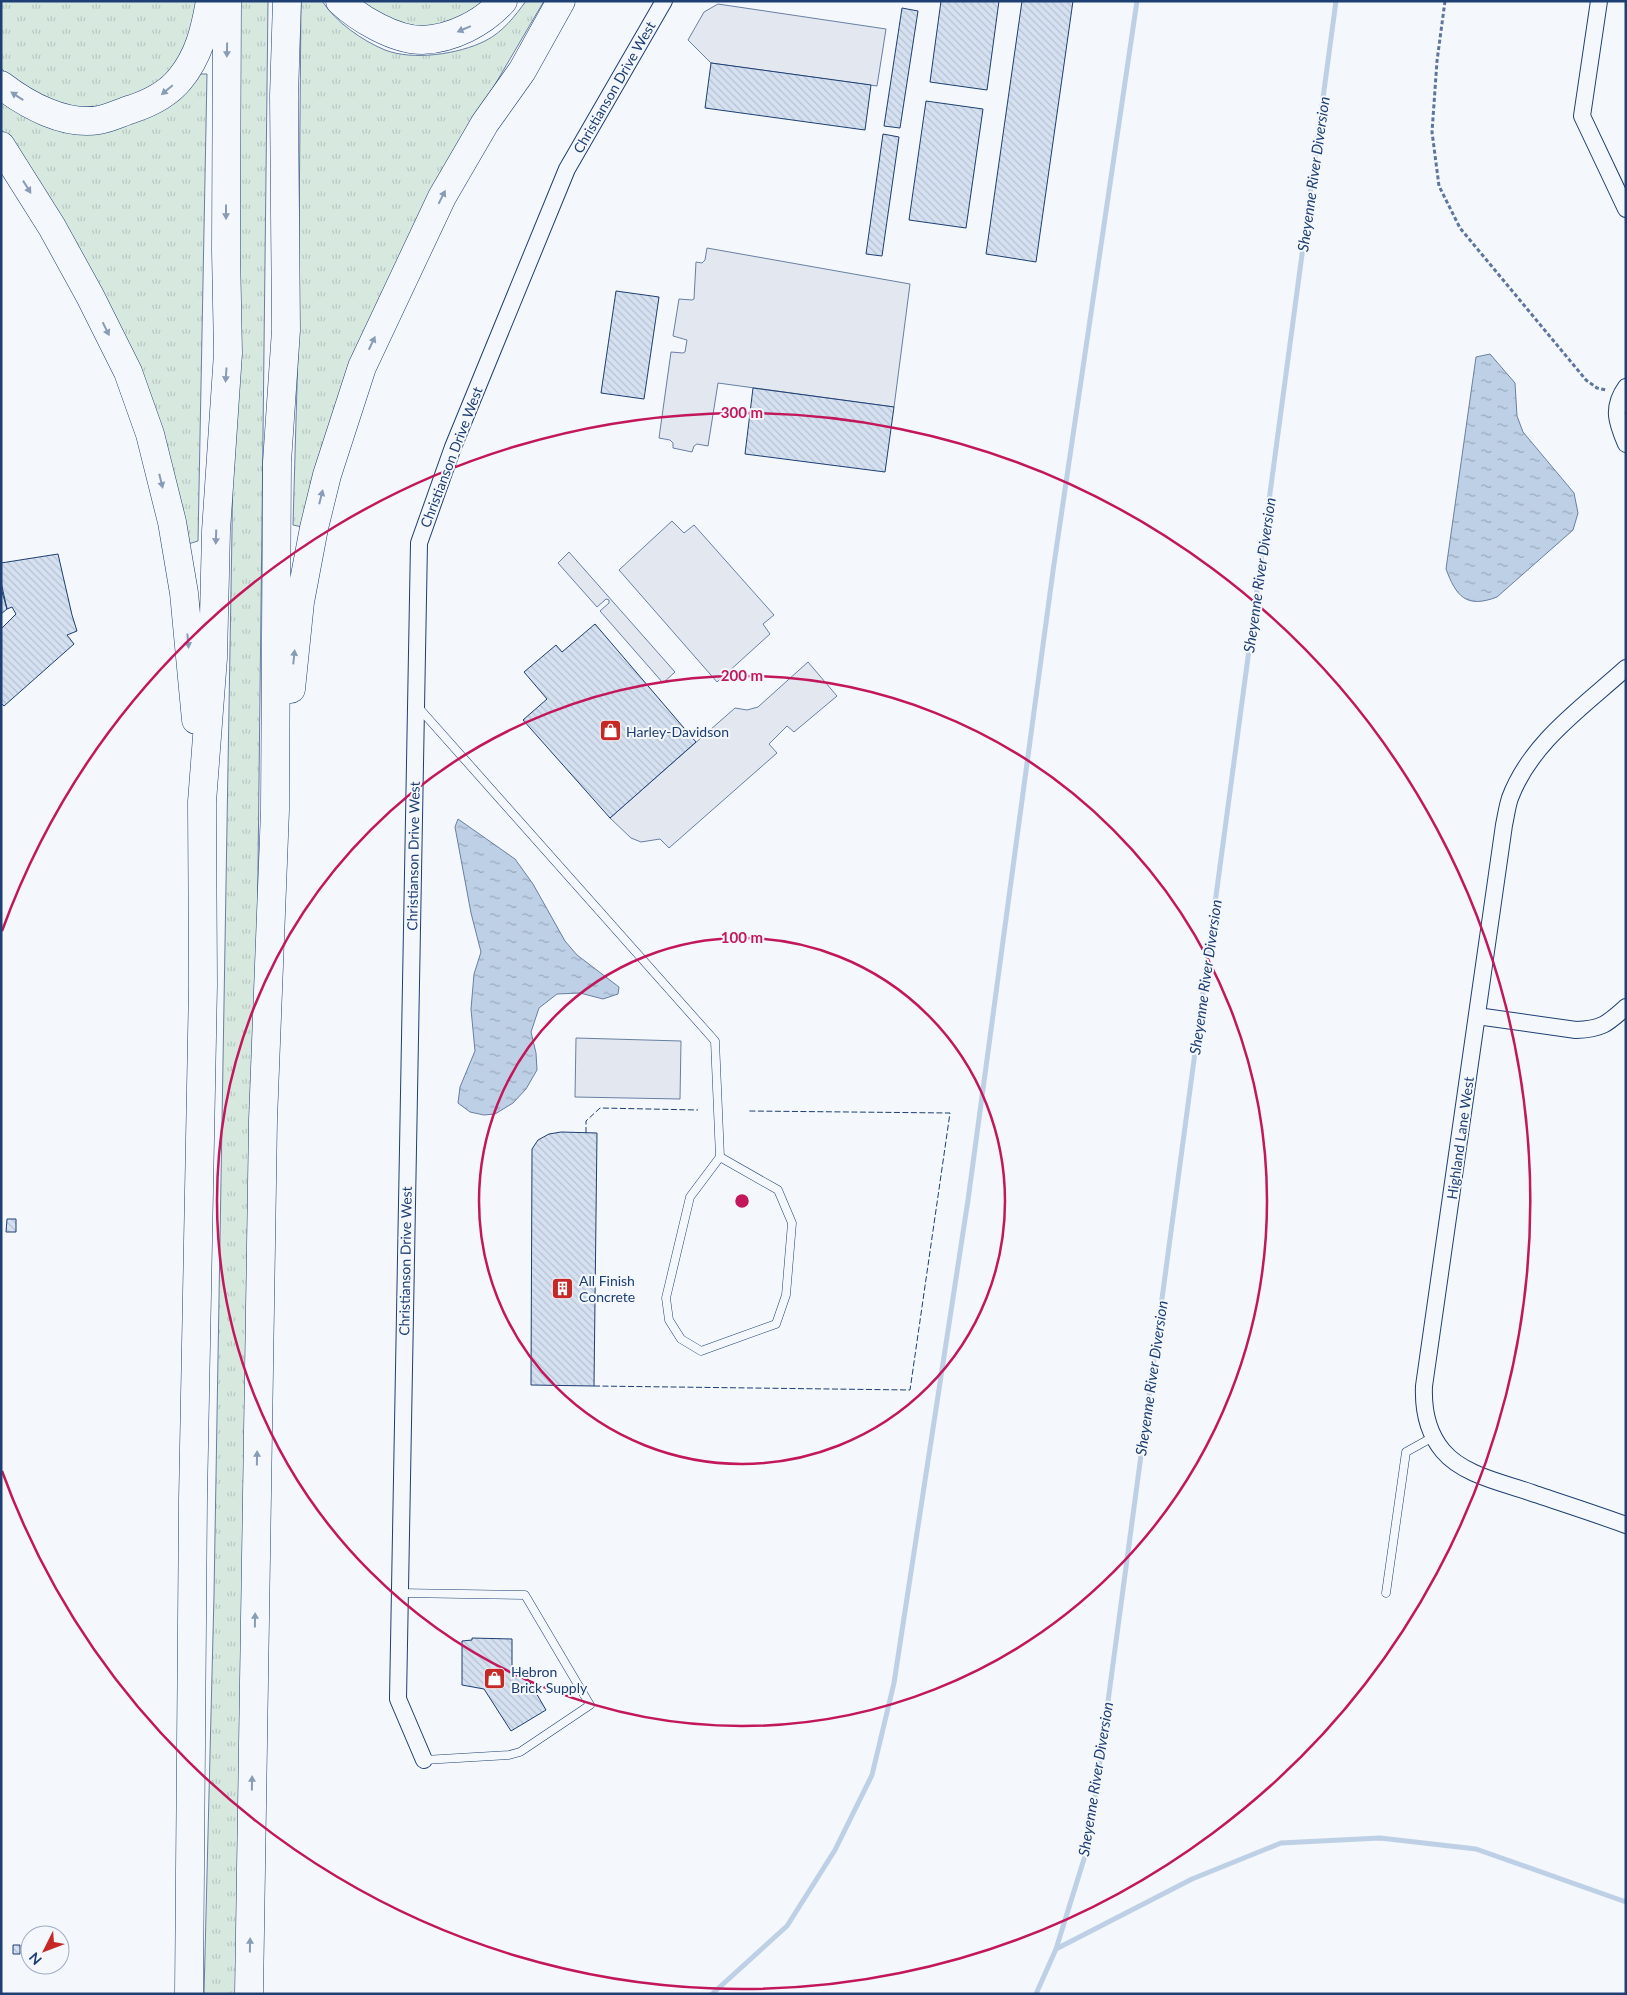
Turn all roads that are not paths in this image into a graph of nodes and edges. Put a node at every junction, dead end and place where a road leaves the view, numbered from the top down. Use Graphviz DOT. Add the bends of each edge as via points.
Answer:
graph roads {
  1 [pos="210,1"];
  2 [pos="227,1"];
  3 [pos="287,1"];
  4 [pos="340,1"];
  5 [pos="503,1"];
  6 [pos="561,1"];
  7 [pos="664,1"];
  8 [pos="1599,1"];
  9 [pos="1,84"];
  10 [pos="1,146"];
  11 [pos="1626,209"];
  12 [pos="1624,389"];
  13 [pos="1626,444"];
  14 [pos="1626,668"];
  15 [pos="415,703"];
  16 [pos="204,762"];
  17 [pos="274,810"];
  18 [pos="1626,1007"];
  19 [pos="1477,1016"];
  20 [pos="720,1157"];
  21 [pos="1433,1437"];
  22 [pos="1626,1524"];
  23 [pos="400,1592"];
  24 [pos="1386,1593"];
  25 [pos="424,1760"];
  26 [pos="189,1994"];
  27 [pos="249,1994"];
  1 -- 9 [label="highway, one-way" via="204,35 194,58 180,79 165,93 145,104 99,120 81,120 37,108"];
  2 -- 16 [label="highway, one-way" via="228,353 216,531 213,658"];
  3 -- 17 [label="highway" via="284,96 286,330 277,462"];
  5 -- 4 [label="highway, one-way" via="469,28 421,40 398,36 351,11"];
  17 -- 6 [label="highway, one-way" via="300,602 314,528 327,475 362,367 442,197 485,123 522,71"];
  7 -- 15 [label="street, Christianson Drive West" via="567,169 450,457 419,543"];
  8 -- 11 [label="street" via="1582,116"];
  10 -- 16 [label="highway, one-way" via="52,227 90,296 128,372 150,434 172,522 184,593 193,708"];
  12 -- 13 [label="street" via="1616,422"];
  14 -- 19 [label="street, Highland Lane West" via="1535,753 1510,799"];
  15 -- 20 [label="lane" via="715,1041"];
  15 -- 23 [label="street, Christianson Drive West"];
  16 -- 26 [label="highway"];
  27 -- 17 [label="highway, one-way" via="263,1120"];
  18 -- 19 [label="street" via="1608,1023 1590,1030"];
  19 -- 21 [label="street, Highland Lane West" via="1424,1386 1424,1413"];
  20 -- 20 [label="lane" via="690,1197 666,1298 669,1320 681,1338 701,1351 776,1324 786,1295 792,1223 778,1190"];
  21 -- 22 [label="street, Highland Lane West" via="1443,1451 1466,1469"];
  21 -- 24 [label="lane" via="1406,1452"];
  23 -- 25 [label="street, Christianson Drive West" via="398,1699"];
  23 -- 25 [label="lane" via="525,1595 590,1705 520,1752"];
}
